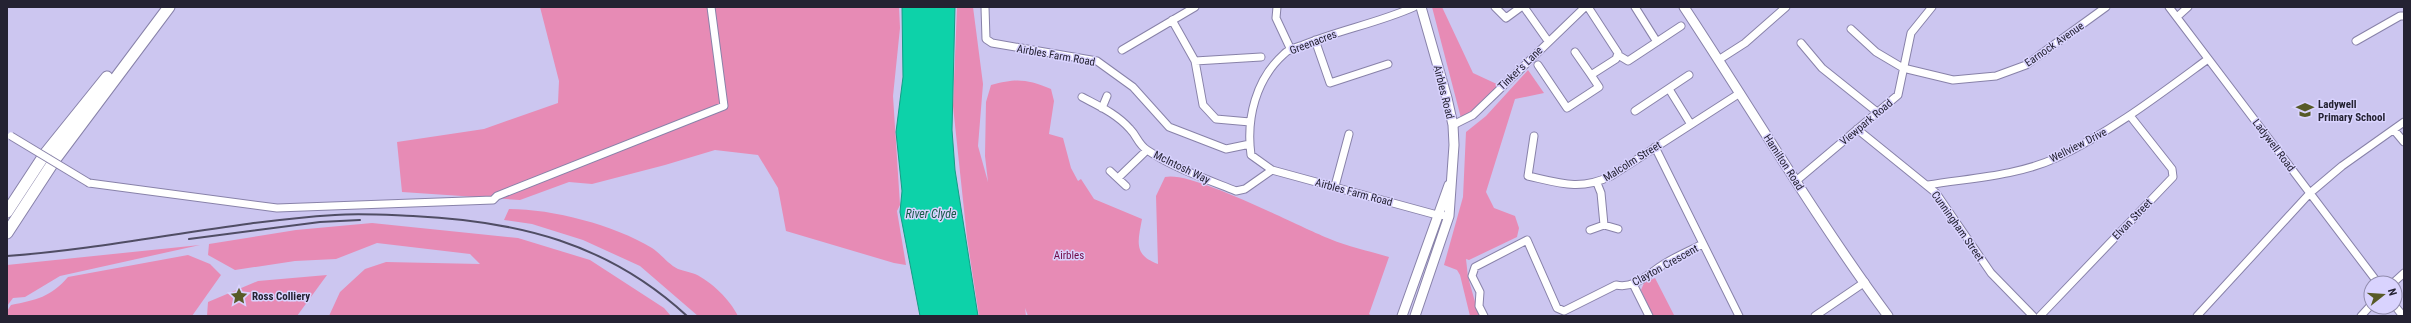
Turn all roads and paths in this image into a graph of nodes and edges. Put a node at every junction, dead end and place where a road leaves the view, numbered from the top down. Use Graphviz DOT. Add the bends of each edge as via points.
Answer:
graph roads {
  1 [pos="162,7"];
  2 [pos="169,7"];
  3 [pos="711,7"];
  4 [pos="985,7"];
  5 [pos="1195,7"];
  6 [pos="1277,7"];
  7 [pos="1414,7"];
  8 [pos="1421,7"];
  9 [pos="1496,7"];
  10 [pos="1521,7"];
  11 [pos="1524,7"];
  12 [pos="1587,7"];
  13 [pos="1635,7"];
  14 [pos="1684,7"];
  15 [pos="1786,7"];
  16 [pos="1932,7"];
  17 [pos="2106,7"];
  18 [pos="2169,7"];
  19 [pos="2188,7"];
  20 [pos="2400,7"];
  21 [pos="2402,16"];
  22 [pos="2177,18"];
  23 [pos="1172,20"];
  24 [pos="1681,26"];
  25 [pos="1851,29"];
  26 [pos="1316,40"];
  27 [pos="1548,41"];
  28 [pos="2356,41"];
  29 [pos="1657,42"];
  30 [pos="1801,43"];
  31 [pos="1122,50"];
  32 [pos="1291,50"];
  33 [pos="1576,52"];
  34 [pos="1618,55"];
  35 [pos="1261,57"];
  36 [pos="1720,59"];
  37 [pos="2208,59"];
  38 [pos="1195,61"];
  39 [pos="1388,64"];
  40 [pos="1538,65"];
  41 [pos="1904,68"];
  42 [pos="1592,75"];
  43 [pos="1689,75"];
  44 [pos="1669,89"];
  45 [pos="1740,93"];
  46 [pos="1082,96"];
  47 [pos="1108,96"];
  48 [pos="1102,108"];
  49 [pos="1635,111"];
  50 [pos="1877,112"];
  51 [pos="2131,117"];
  52 [pos="1250,122"];
  53 [pos="2404,122"];
  54 [pos="1690,123"];
  55 [pos="1452,125"];
  56 [pos="1858,129"];
  57 [pos="2394,130"];
  58 [pos="9,134"];
  59 [pos="1349,134"];
  60 [pos="1534,136"];
  61 [pos="2404,142"];
  62 [pos="1250,144"];
  63 [pos="1655,147"];
  64 [pos="1147,150"];
  65 [pos="1260,163"];
  66 [pos="1272,170"];
  67 [pos="1110,171"];
  68 [pos="1118,178"];
  69 [pos="1452,178"];
  70 [pos="1796,181"];
  71 [pos="1597,183"];
  72 [pos="1928,185"];
  73 [pos="1126,186"];
  74 [pos="1335,186"];
  75 [pos="2310,193"];
  76 [pos="7,212"];
  77 [pos="1437,215"];
  78 [pos="1450,216"];
  79 [pos="1604,225"];
  80 [pos="1618,229"];
  81 [pos="1590,230"];
  82 [pos="7,233"];
  83 [pos="1703,244"];
  84 [pos="2372,275"];
  85 [pos="1865,282"];
  86 [pos="1633,284"];
  87 [pos="1568,313"];
  88 [pos="1402,316"];
  89 [pos="1415,316"];
  90 [pos="1484,316"];
  91 [pos="1649,316"];
  92 [pos="1739,316"];
  93 [pos="1815,316"];
  94 [pos="1888,316"];
  95 [pos="2034,316"];
  96 [pos="2040,316"];
  97 [pos="2197,316"];
  1 -- 76 [label="highway" via="45,154"];
  2 -- 82 [label="highway" via="56,158"];
  3 -- 58 [label="street, bridge" via="724,106 497,196 493,200 277,208 89,183"];
  4 -- 62 [label="street, Airbles Farm Road" via="986,39 992,43 1096,61 1133,87 1169,127 1226,149"];
  5 -- 23 [label="street"];
  6 -- 32 [label="street" via="1276,18"];
  7 -- 26 [label="street, Greenacres"];
  8 -- 55 [label="main road, Airbles Road" via="1443,81"];
  9 -- 10 [label="street" via="1506,18"];
  11 -- 27 [label="street"];
  12 -- 27 [label="street, Tinker's Lane"];
  12 -- 34 [label="street"];
  13 -- 29 [label="street"];
  14 -- 36 [label="main road, Hamilton Road"];
  15 -- 36 [label="street" via="1745,43"];
  16 -- 41 [label="street, Viewpark Road" via="1911,33"];
  17 -- 41 [label="street, Earnock Avenue" via="2026,65 1996,76 1953,80"];
  18 -- 22 [label="street, Ladywell Road"];
  19 -- 22 [label="street"];
  20 -- 21 [label="street"];
  21 -- 28 [label="street"];
  22 -- 37 [label="street, Ladywell Road"];
  23 -- 31 [label="street"];
  23 -- 38 [label="street"];
  24 -- 29 [label="street"];
  25 -- 41 [label="street, Earnock Avenue" via="1876,52"];
  26 -- 32 [label="street, Greenacres"];
  26 -- 39 [label="street" via="1330,84"];
  27 -- 55 [label="street, Tinker's Lane" via="1473,115"];
  29 -- 34 [label="street" via="1628,61"];
  30 -- 50 [label="street" via="1822,68"];
  32 -- 52 [label="street, Greenacres" via="1284,53 1264,79 1253,102"];
  33 -- 42 [label="street"];
  34 -- 42 [label="street"];
  35 -- 38 [label="street"];
  36 -- 45 [label="main road, Hamilton Road"];
  37 -- 51 [label="street, Wellview Drive"];
  37 -- 75 [label="street, Ladywell Road"];
  38 -- 52 [label="street" via="1203,105 1216,119"];
  40 -- 42 [label="street" via="1567,108 1599,87"];
  41 -- 50 [label="street, Viewpark Road" via="1898,95"];
  43 -- 44 [label="street"];
  44 -- 49 [label="street"];
  44 -- 54 [label="street"];
  45 -- 54 [label="street, Malcolm Street"];
  45 -- 70 [label="main road, Hamilton Road"];
  46 -- 48 [label="street, McIntosh Way"];
  47 -- 48 [label="street"];
  48 -- 64 [label="street, McIntosh Way" via="1132,130 1138,144"];
  50 -- 56 [label="street, Viewpark Road"];
  51 -- 72 [label="street, Wellview Drive" via="2055,159 2016,170"];
  51 -- 96 [label="street, Elvan Street" via="2172,169 2173,177"];
  52 -- 62 [label="street, Greenacres"];
  53 -- 57 [label="street"];
  54 -- 63 [label="street, Malcolm Street"];
  55 -- 69 [label="main road, Airbles Road"];
  56 -- 70 [label="street, Viewpark Road"];
  56 -- 72 [label="street, Cunningham Street"];
  57 -- 61 [label="street"];
  57 -- 75 [label="street" via="2342,166"];
  59 -- 74 [label="street"];
  60 -- 71 [label="street, Malcolm Street" via="1528,176 1572,186"];
  62 -- 65 [label="street, Greenacres" via="1251,154"];
  63 -- 71 [label="street, Malcolm Street"];
  63 -- 83 [label="street"];
  64 -- 66 [label="street, McIntosh Way" via="1182,169 1236,191 1245,189"];
  64 -- 68 [label="street"];
  65 -- 66 [label="street, Airbles Farm Road"];
  66 -- 74 [label="street, Airbles Farm Road"];
  67 -- 68 [label="street"];
  68 -- 73 [label="street"];
  69 -- 77 [label="main road, Airbles Road"];
  69 -- 78 [label="main road, Airbles Road"];
  70 -- 85 [label="main road, Hamilton Road"];
  71 -- 79 [label="street" via="1601,193"];
  72 -- 95 [label="street, Cunningham Street" via="1991,273"];
  74 -- 77 [label="street, Airbles Farm Road"];
  75 -- 84 [label="street, Ladywell Road"];
  75 -- 97 [label="street"];
  77 -- 78 [label="street, Airbles Farm Road"];
  77 -- 88 [label="main road, Airbles Road"];
  78 -- 89 [label="main road, Airbles Road"];
  79 -- 80 [label="street"];
  79 -- 81 [label="street"];
  83 -- 86 [label="street, Clayton Crescent"];
  83 -- 92 [label="street"];
  85 -- 93 [label="street"];
  85 -- 94 [label="main road, Hamilton Road"];
  86 -- 87 [label="street, Clayton Crescent" via="1625,287 1616,285"];
  86 -- 91 [label="street"];
  87 -- 90 [label="street, Clayton Crescent" via="1557,308 1527,240 1475,267 1472,276 1480,292 1479,306"];
}
